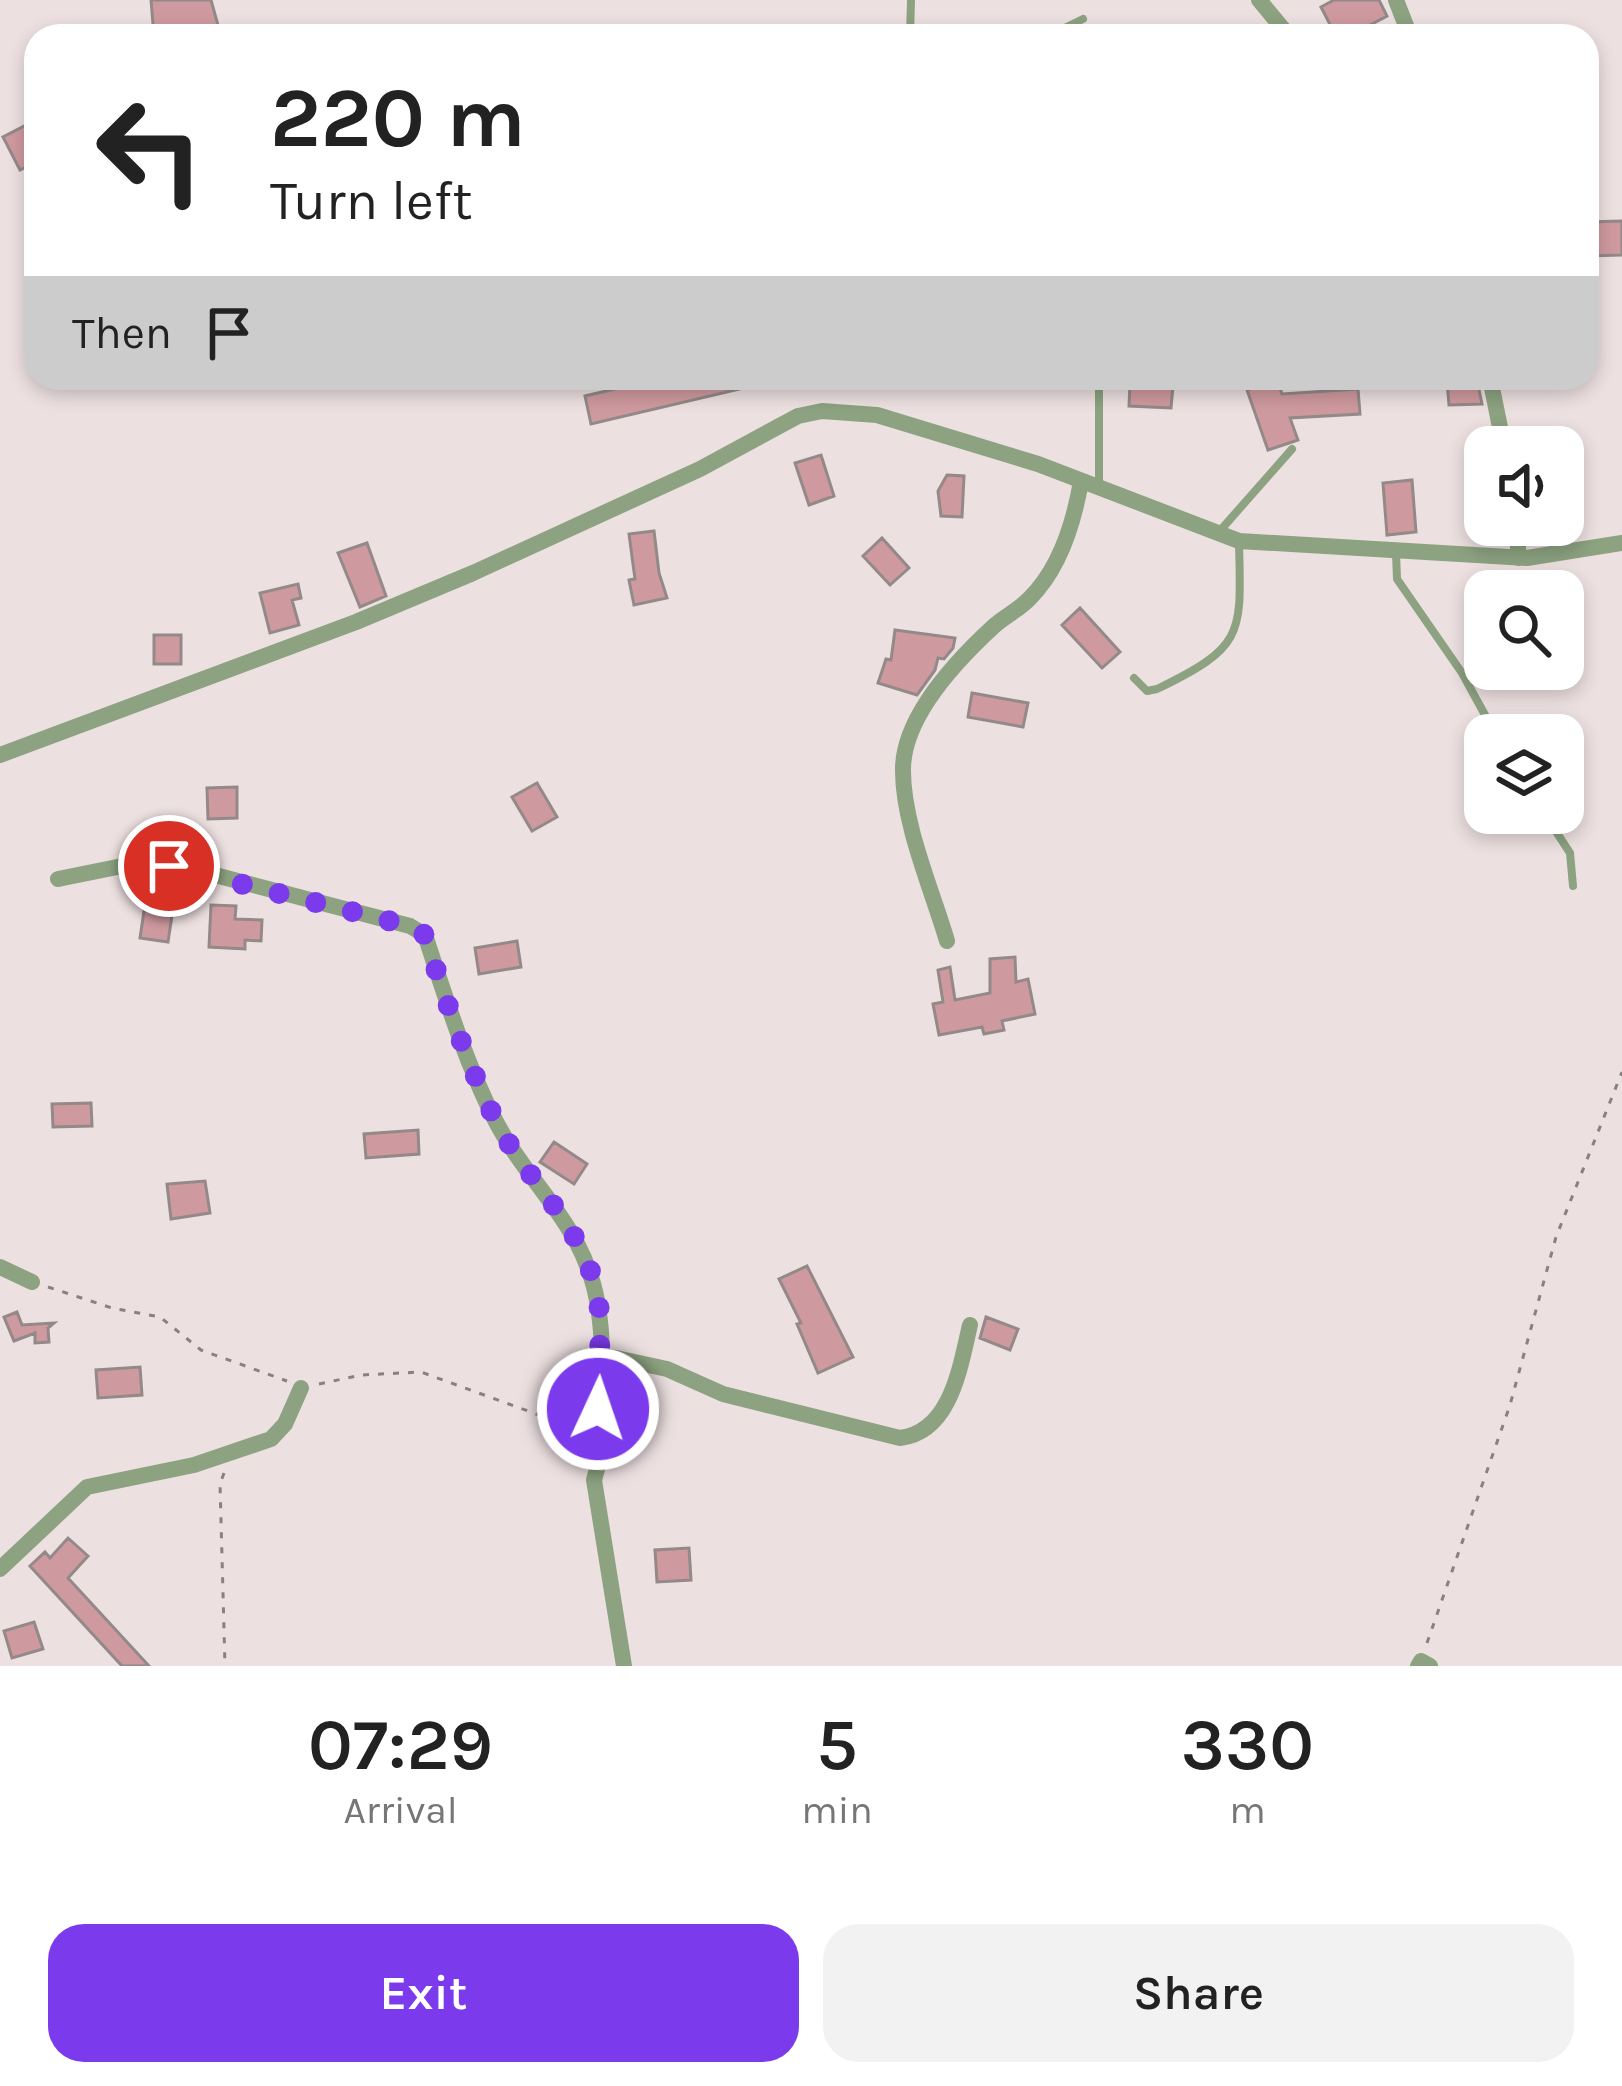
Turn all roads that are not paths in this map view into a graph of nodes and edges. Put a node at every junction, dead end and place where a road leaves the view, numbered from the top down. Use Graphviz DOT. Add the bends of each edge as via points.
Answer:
graph roads {
  1 [pos="1259,0"];
  2 [pos="1083,19"];
  3 [pos="1073,24"];
  4 [pos="1279,24"];
  5 [pos="1099,390"];
  6 [pos="1492,390"];
  7 [pos="1500,426"];
  8 [pos="1292,449"];
  9 [pos="1081,481"];
  10 [pos="1099,488"];
  11 [pos="1218,533"];
  12 [pos="1239,541"];
  13 [pos="1622,543"];
  14 [pos="1518,546"];
  15 [pos="1396,553"];
  16 [pos="1519,558"];
  17 [pos="1134,678"];
  18 [pos="1484,714"];
  19 [pos="0,755"];
  20 [pos="1558,834"];
  21 [pos="58,879"];
  22 [pos="1573,886"];
  23 [pos="947,941"];
  24 [pos="0,1268"];
  25 [pos="32,1282"];
  26 [pos="970,1325"];
  27 [pos="602,1355"];
  28 [pos="301,1388"];
  29 [pos="0,1569"];
  30 [pos="624,1666"];
  1 -- 4 [label="street"];
  2 -- 3 [label="lane"];
  5 -- 10 [label="lane"];
  6 -- 7 [label="street"];
  8 -- 11 [label="lane"];
  9 -- 10 [label="street"];
  9 -- 19 [label="street" via="878,416 798,416 473,573"];
  9 -- 23 [label="street" via="1054,564 1031,598 961,658 914,728 902,768"];
  10 -- 11 [label="street"];
  11 -- 12 [label="street"];
  12 -- 15 [label="street"];
  12 -- 17 [label="lane" via="1237,631 1216,655 1157,689"];
  13 -- 16 [label="street"];
  14 -- 16 [label="street"];
  15 -- 16 [label="street"];
  15 -- 18 [label="lane" via="1397,579"];
  20 -- 22 [label="lane" via="1570,853"];
  21 -- 27 [label="street" via="142,862 196,870 425,935 495,1120 581,1247 596,1285"];
  24 -- 25 [label="street"];
  26 -- 27 [label="street" via="957,1380 936,1421 918,1436 899,1438"];
  27 -- 30 [label="street" via="602,1451 594,1480"];
  28 -- 29 [label="street" via="271,1439 87,1487"];
}
